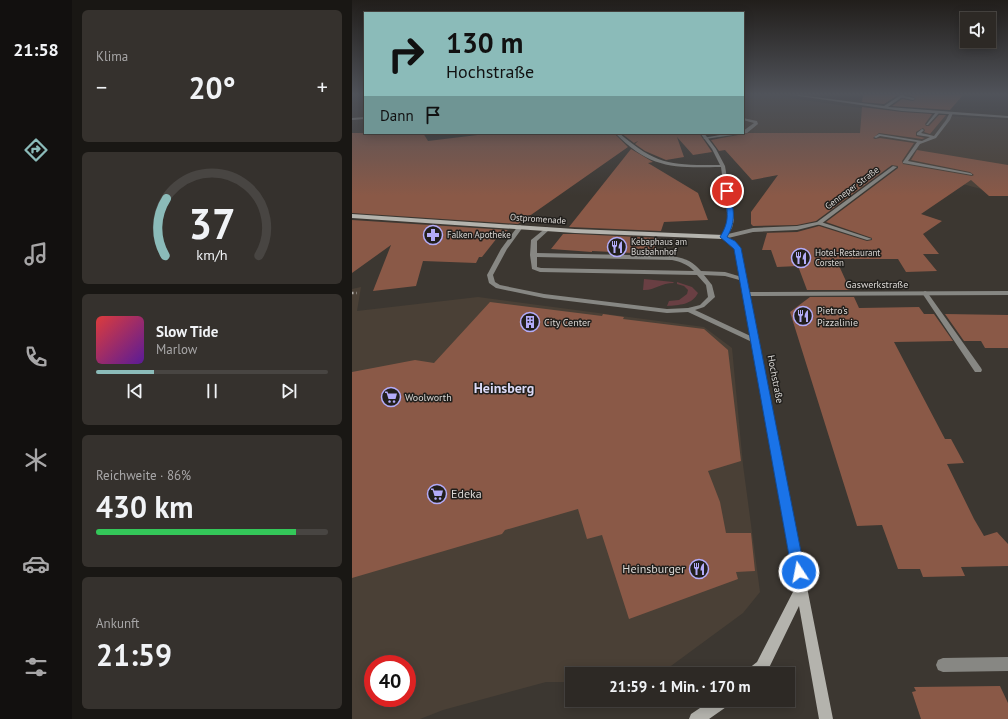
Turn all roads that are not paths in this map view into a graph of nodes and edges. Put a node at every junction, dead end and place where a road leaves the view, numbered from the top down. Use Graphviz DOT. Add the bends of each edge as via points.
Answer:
graph roads {
  1 [pos="941,129"];
  2 [pos="922,130"];
  3 [pos="618,134"];
  4 [pos="703,134"];
  5 [pos="733,134"];
  6 [pos="876,137"];
  7 [pos="935,137"];
  8 [pos="706,138"];
  9 [pos="924,142"];
  10 [pos="723,166"];
  11 [pos="895,167"];
  12 [pos="970,174"];
  13 [pos="352,216"];
  14 [pos="819,224"];
  15 [pos="520,227"];
  16 [pos="547,229"];
  17 [pos="724,237"];
  18 [pos="869,239"];
  19 [pos="533,255"];
  20 [pos="699,273"];
  21 [pos="743,279"];
  22 [pos="925,293"];
  23 [pos="1008,293"];
  24 [pos="746,294"];
  25 [pos="689,310"];
  26 [pos="755,340"];
  27 [pos="978,370"];
  28 [pos="802,587"];
  29 [pos="1008,664"];
  30 [pos="943,665"];
  31 [pos="762,667"];
  32 [pos="714,707"];
  33 [pos="696,719"];
  34 [pos="826,719"];
  1 -- 7 [label="street"];
  2 -- 7 [label="street" via="918,134"];
  3 -- 10 [label="street" via="651,158 665,163 682,166"];
  4 -- 8 [label="street"];
  5 -- 8 [label="street"];
  6 -- 9 [label="street" via="879,135"];
  7 -- 9 [label="street"];
  8 -- 10 [label="street"];
  9 -- 12 [label="street" via="919,144 905,162"];
  10 -- 17 [label="street" via="731,220"];
  11 -- 14 [label="street, Genneper Straße"];
  13 -- 15 [label="street, Ostpromenade"];
  14 -- 17 [label="street, Genneper Straße" via="753,230"];
  14 -- 18 [label="street, Genneper Straße"];
  15 -- 16 [label="street, Ostpromenade"];
  15 -- 25 [label="street" via="490,275 492,283 498,287 544,296 667,311"];
  16 -- 17 [label="street, Ostpromenade"];
  16 -- 19 [label="street" via="534,240"];
  17 -- 21 [label="street, Hochstraße" via="738,248"];
  19 -- 20 [label="street" via="672,258 684,260"];
  19 -- 20 [label="street" via="534,268 540,270"];
  20 -- 21 [label="street" via="724,274"];
  20 -- 25 [label="street" via="709,285 712,297 702,306"];
  21 -- 24 [label="street, Hochstraße"];
  22 -- 23 [label="street, Gaswerkstraße"];
  22 -- 24 [label="street, Gaswerkstraße"];
  22 -- 27 [label="street"];
  24 -- 26 [label="street, Hochstraße"];
  25 -- 26 [label="street"];
  26 -- 28 [label="street, Hochstraße"];
  28 -- 31 [label="street"];
  28 -- 34 [label="street, Hochstraße"];
  29 -- 30 [label="street"];
  32 -- 33 [label="street"];
}
